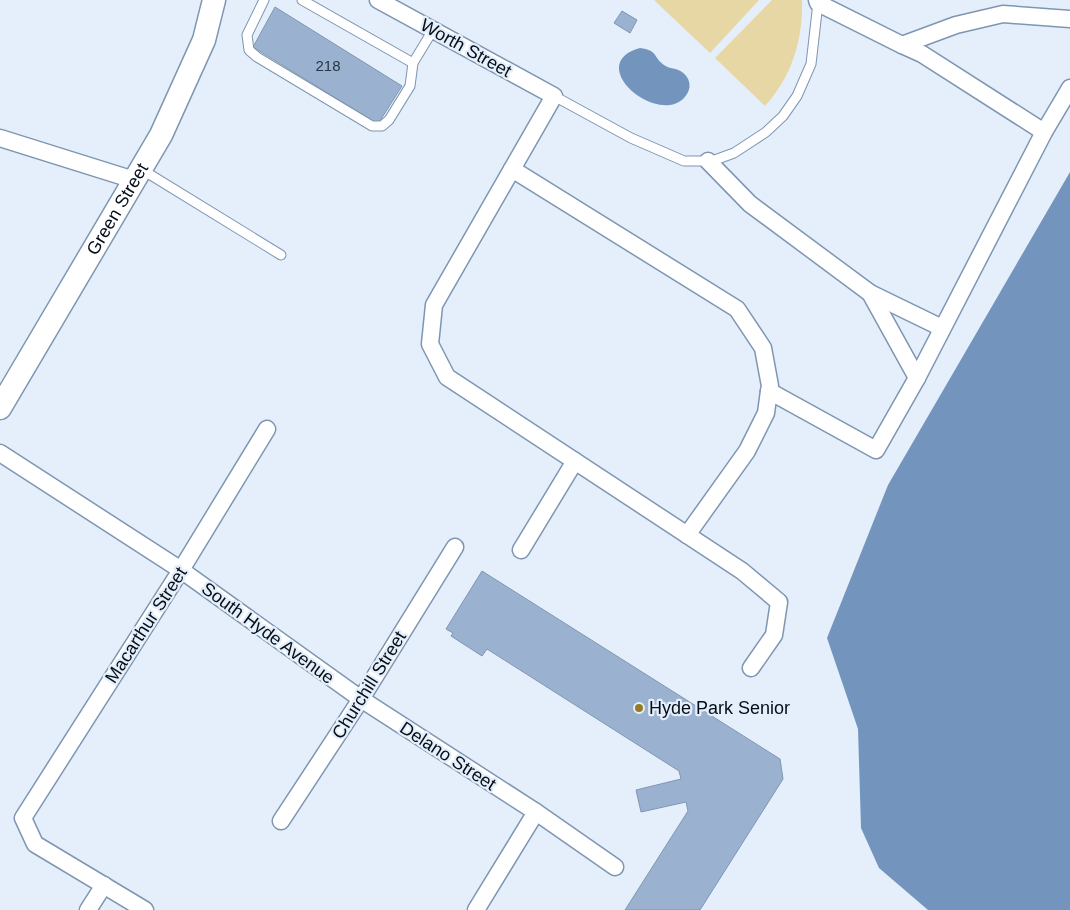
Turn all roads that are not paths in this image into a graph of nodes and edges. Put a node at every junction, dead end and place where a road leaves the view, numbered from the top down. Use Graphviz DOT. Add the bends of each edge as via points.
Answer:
graph roads {
  1 [pos="214,0"];
  2 [pos="264,0"];
  3 [pos="302,0"];
  4 [pos="323,0"];
  5 [pos="378,0"];
  6 [pos="818,1"];
  7 [pos="318,10"];
  8 [pos="1070,19"];
  9 [pos="433,30"];
  10 [pos="902,45"];
  11 [pos="413,63"];
  12 [pos="1070,88"];
  13 [pos="554,96"];
  14 [pos="1044,132"];
  15 [pos="0,138"];
  16 [pos="708,161"];
  17 [pos="512,169"];
  18 [pos="137,174"];
  19 [pos="281,255"];
  20 [pos="870,293"];
  21 [pos="942,328"];
  22 [pos="918,378"];
  23 [pos="769,391"];
  24 [pos="0,408"];
  25 [pos="267,429"];
  26 [pos="0,452"];
  27 [pos="575,462"];
  28 [pos="687,535"];
  29 [pos="455,547"];
  30 [pos="521,550"];
  31 [pos="181,570"];
  32 [pos="751,668"];
  33 [pos="361,699"];
  34 [pos="536,812"];
  35 [pos="281,820"];
  36 [pos="615,867"];
  37 [pos="104,885"];
  38 [pos="88,910"];
  39 [pos="145,910"];
  40 [pos="476,910"];
  1 -- 18 [label="street, Green Street" via="204,40 161,135"];
  2 -- 11 [label="lane" via="247,35 249,50 372,126 382,126 389,120 410,86"];
  3 -- 7 [label="lane"];
  4 -- 7 [label="lane"];
  5 -- 9 [label="street, Worth Street"];
  6 -- 10 [label="street"];
  6 -- 16 [label="lane" via="811,64 783,116 766,132 734,152"];
  7 -- 11 [label="lane"];
  8 -- 10 [label="street" via="1002,14 956,25"];
  9 -- 11 [label="lane"];
  9 -- 13 [label="street, Worth Street"];
  10 -- 14 [label="street" via="922,54"];
  12 -- 14 [label="street"];
  13 -- 16 [label="lane" via="631,138 684,161"];
  13 -- 17 [label="street"];
  14 -- 21 [label="street"];
  15 -- 18 [label="street"];
  16 -- 20 [label="street" via="750,204"];
  17 -- 23 [label="street" via="737,309 763,348"];
  17 -- 27 [label="street" via="434,305 430,344 447,377"];
  18 -- 19 [label="lane"];
  18 -- 24 [label="street, Green Street"];
  20 -- 21 [label="street"];
  20 -- 22 [label="street"];
  21 -- 22 [label="street"];
  22 -- 23 [label="street" via="876,450"];
  23 -- 28 [label="street" via="766,413 747,451"];
  25 -- 31 [label="street, Macarthur Street"];
  26 -- 31 [label="street, South Hyde Avenue"];
  27 -- 28 [label="street"];
  27 -- 30 [label="street"];
  28 -- 32 [label="street" via="742,571 779,602 774,635"];
  29 -- 33 [label="street, Churchill Street"];
  31 -- 33 [label="street, South Hyde Avenue"];
  31 -- 37 [label="street, Macarthur Street" via="23,818 35,844"];
  33 -- 34 [label="street, Delano Street"];
  33 -- 35 [label="street, Churchill Street"];
  34 -- 36 [label="street, Delano Street"];
  34 -- 40 [label="street"];
  37 -- 38 [label="street"];
  37 -- 39 [label="street"];
}
